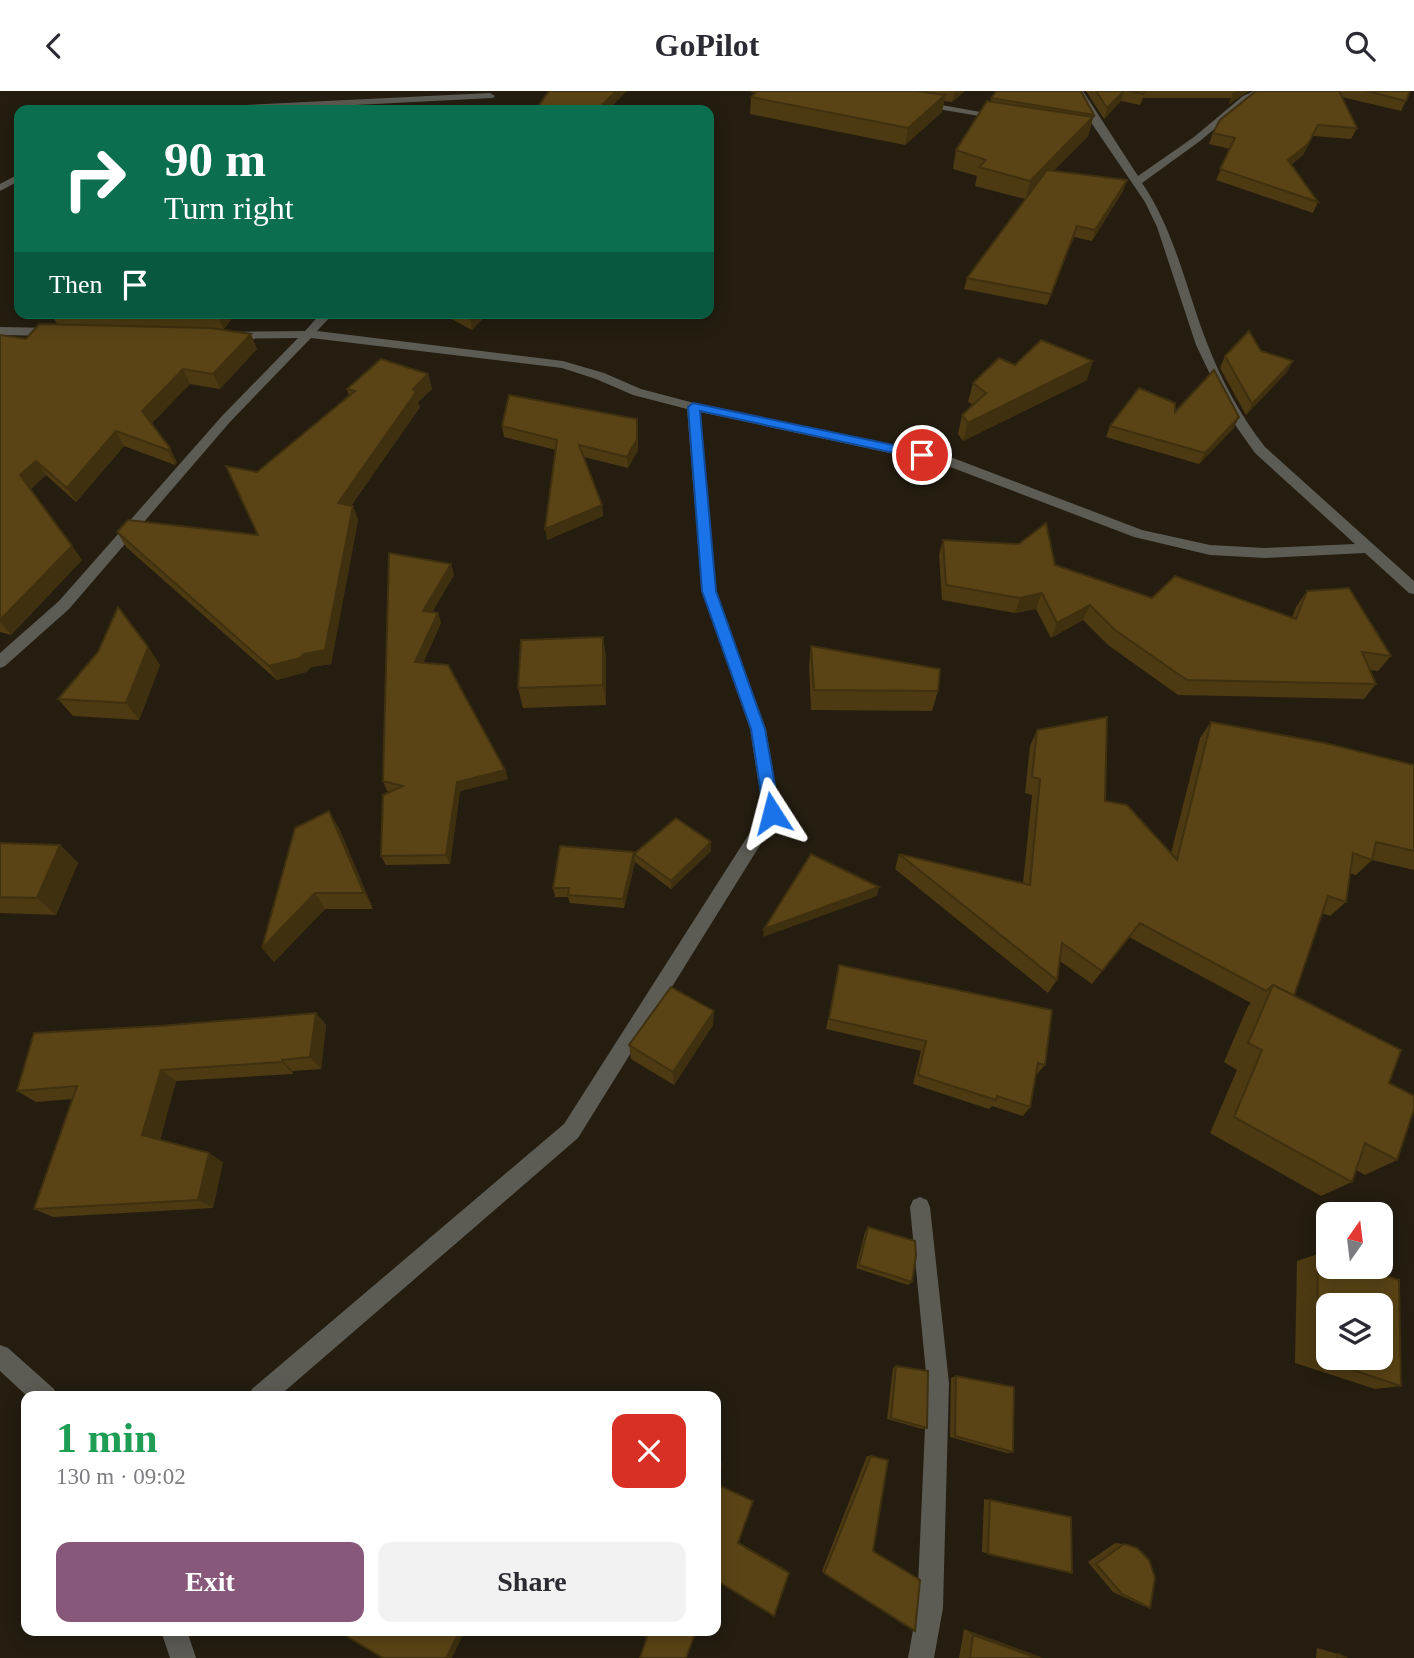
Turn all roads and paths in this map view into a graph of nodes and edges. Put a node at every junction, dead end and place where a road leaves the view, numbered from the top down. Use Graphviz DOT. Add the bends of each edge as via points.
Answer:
graph roads {
  1 [pos="873,91"];
  2 [pos="1078,91"];
  3 [pos="1262,91"];
  4 [pos="492,93"];
  5 [pos="289,105"];
  6 [pos="1010,118"];
  7 [pos="1090,131"];
  8 [pos="1103,133"];
  9 [pos="1136,182"];
  10 [pos="323,319"];
  11 [pos="0,331"];
  12 [pos="70,333"];
  13 [pos="309,334"];
  14 [pos="210,336"];
  15 [pos="693,407"];
  16 [pos="1368,548"];
  17 [pos="1414,589"];
  18 [pos="0,662"];
  19 [pos="920,1207"];
  20 [pos="0,1356"];
  21 [pos="39,1391"];
  22 [pos="267,1391"];
  23 [pos="176,1636"];
  24 [pos="183,1658"];
  25 [pos="921,1658"];
  1 -- 6 [label="street" via="890,98"];
  2 -- 8 [label="street"];
  3 -- 9 [label="street" via="1246,98"];
  4 -- 5 [label="street"];
  7 -- 8 [label="street"];
  8 -- 9 [label="street"];
  9 -- 16 [label="street" via="1162,227 1202,345 1239,422 1260,450"];
  10 -- 13 [label="street"];
  11 -- 12 [label="street"];
  13 -- 14 [label="street"];
  13 -- 15 [label="street" via="563,365"];
  13 -- 18 [label="street" via="226,419 64,605"];
  15 -- 16 [label="street" via="948,461 1139,534 1210,550 1265,553"];
  15 -- 22 [label="street" via="709,591 758,729 772,813 571,1131"];
  16 -- 17 [label="street"];
  19 -- 25 [label="street" via="938,1383 930,1608"];
  20 -- 21 [label="street"];
  23 -- 24 [label="street"];
}
